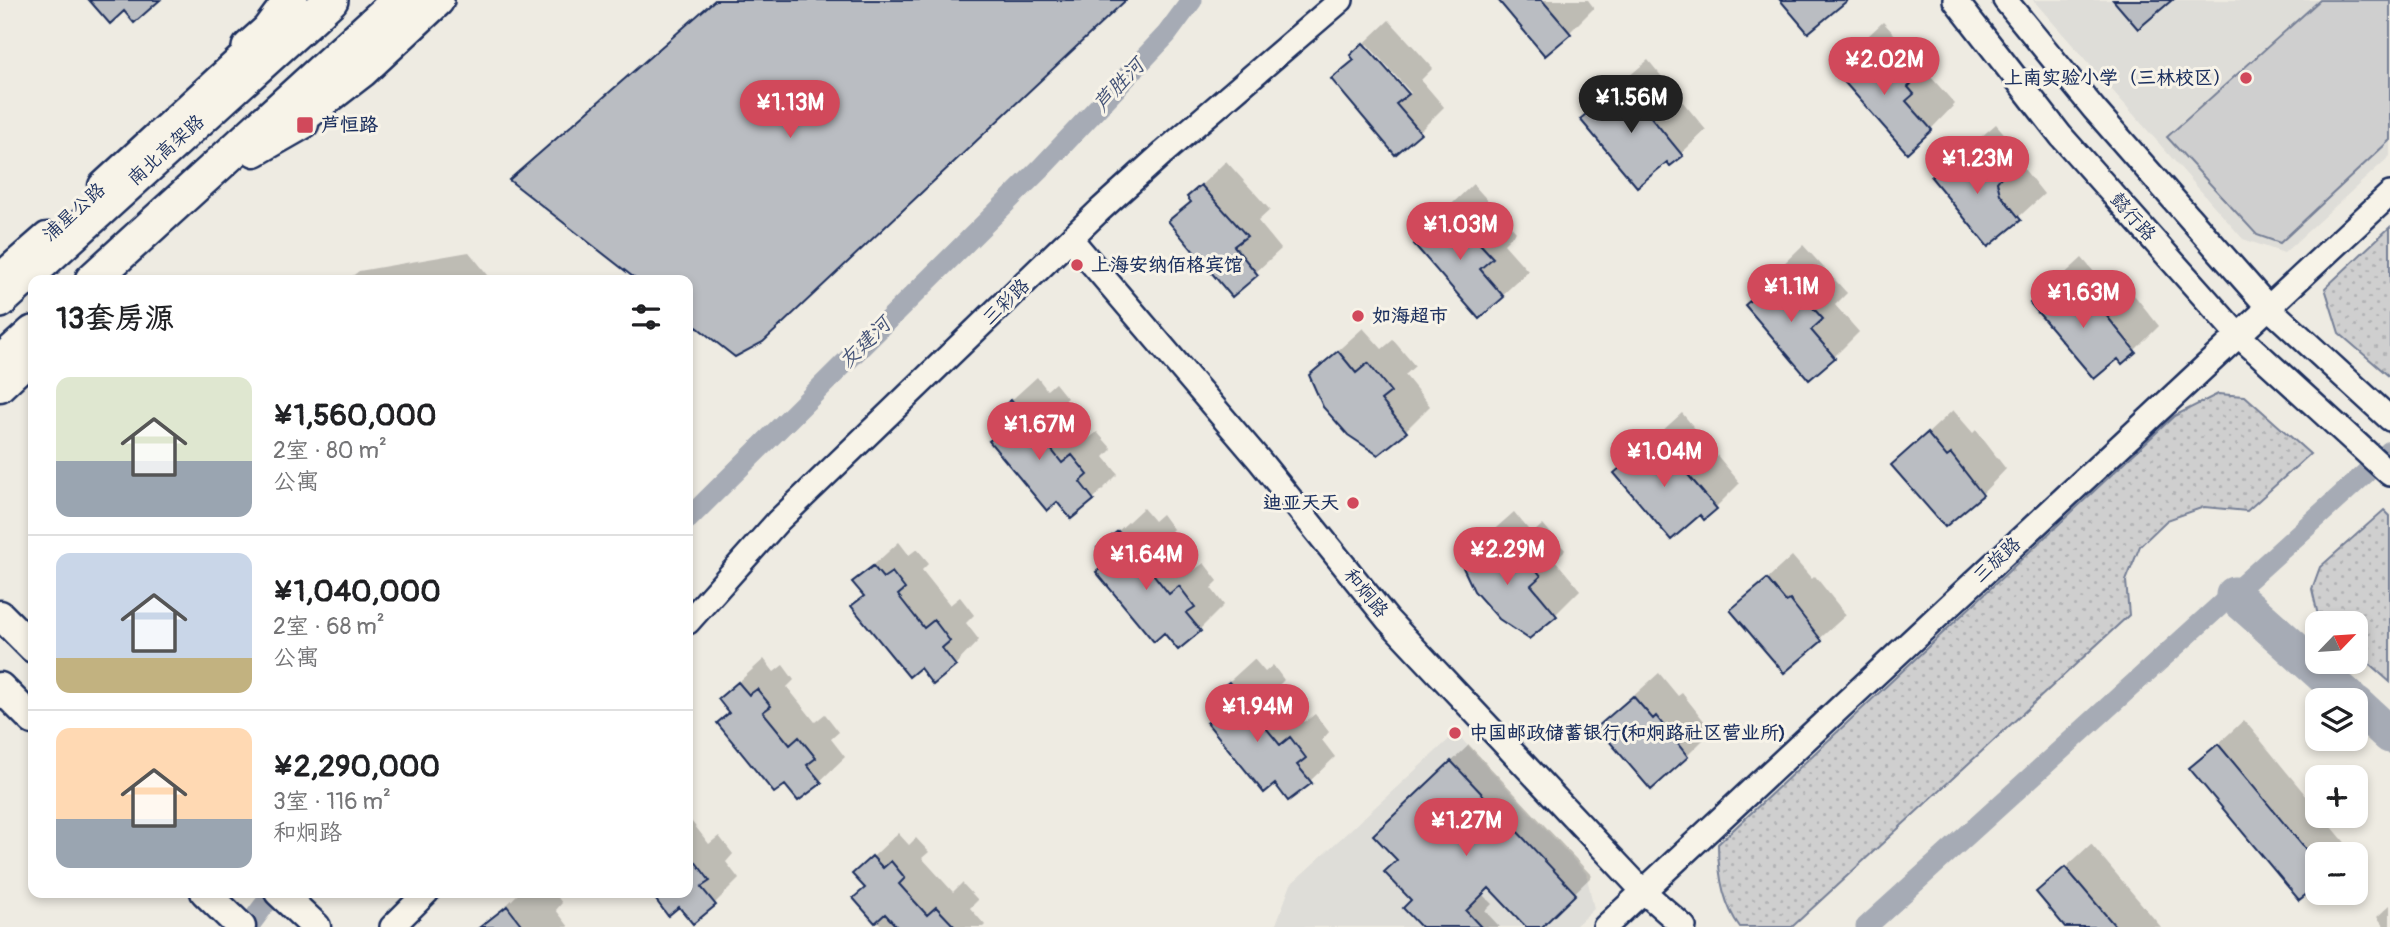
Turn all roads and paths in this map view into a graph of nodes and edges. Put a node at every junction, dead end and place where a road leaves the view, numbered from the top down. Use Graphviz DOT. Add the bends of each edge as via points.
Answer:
graph roads {
  1 [pos="281,0"];
  2 [pos="291,0"];
  3 [pos="308,0"];
  4 [pos="331,0"];
  5 [pos="399,0"];
  6 [pos="421,0"];
  7 [pos="437,0"];
  8 [pos="456,0"];
  9 [pos="1341,0"];
  10 [pos="1955,0"];
  11 [pos="2006,0"];
  12 [pos="238,59"];
  13 [pos="255,152"];
  14 [pos="2390,194"];
  15 [pos="1071,239"];
  16 [pos="29,275"];
  17 [pos="97,275"];
  18 [pos="121,275"];
  19 [pos="28,276"];
  20 [pos="0,278"];
  21 [pos="0,301"];
  22 [pos="2269,307"];
  23 [pos="2238,335"];
  24 [pos="28,338"];
  25 [pos="28,361"];
  26 [pos="0,363"];
  27 [pos="0,387"];
  28 [pos="2390,419"];
  29 [pos="2390,474"];
  30 [pos="0,615"];
  31 [pos="693,616"];
  32 [pos="28,643"];
  33 [pos="0,687"];
  34 [pos="28,715"];
  35 [pos="1643,891"];
  36 [pos="211,898"];
  37 [pos="285,898"];
  38 [pos="421,898"];
  39 [pos="312,924"];
  40 [pos="241,927"];
  41 [pos="392,927"];
  42 [pos="1605,927"];
  43 [pos="1684,927"];
  1 -- 12 [label="main road, 浦星公路"];
  2 -- 12 [label="highway" via="268,31"];
  3 -- 12 [label="main road, 浦星公路"];
  4 -- 16 [label="highway, 南北高架路"];
  5 -- 17 [label="highway"];
  6 -- 13 [label="main road"];
  7 -- 13 [label="highway" via="361,71"];
  8 -- 13 [label="main road" via="368,80 314,119"];
  9 -- 15 [label="street, 三彩路"];
  10 -- 23 [label="street, 懿行路" via="2061,136"];
  11 -- 22 [label="street" via="2094,110"];
  12 -- 20 [label="main road, 浦星公路"];
  13 -- 18 [label="main road"];
  14 -- 22 [label="street, 三旋路"];
  15 -- 31 [label="street, 三彩路" via="778,522"];
  15 -- 35 [label="street, 和炯路" via="1388,620"];
  19 -- 21 [label="highway, 南北高架路"];
  22 -- 23 [label="street, 三旋路"];
  22 -- 28 [label="street"];
  23 -- 29 [label="street, 懿行路"];
  23 -- 35 [label="street, 三旋路"];
  24 -- 26 [label="highway"];
  25 -- 27 [label="main road"];
  30 -- 32 [label="main road"];
  33 -- 34 [label="main road"];
  35 -- 42 [label="street, 三旋路"];
  35 -- 43 [label="street, 和炯路"];
  36 -- 40 [label="main road"];
  37 -- 39 [label="main road"];
  38 -- 41 [label="street"];
}
